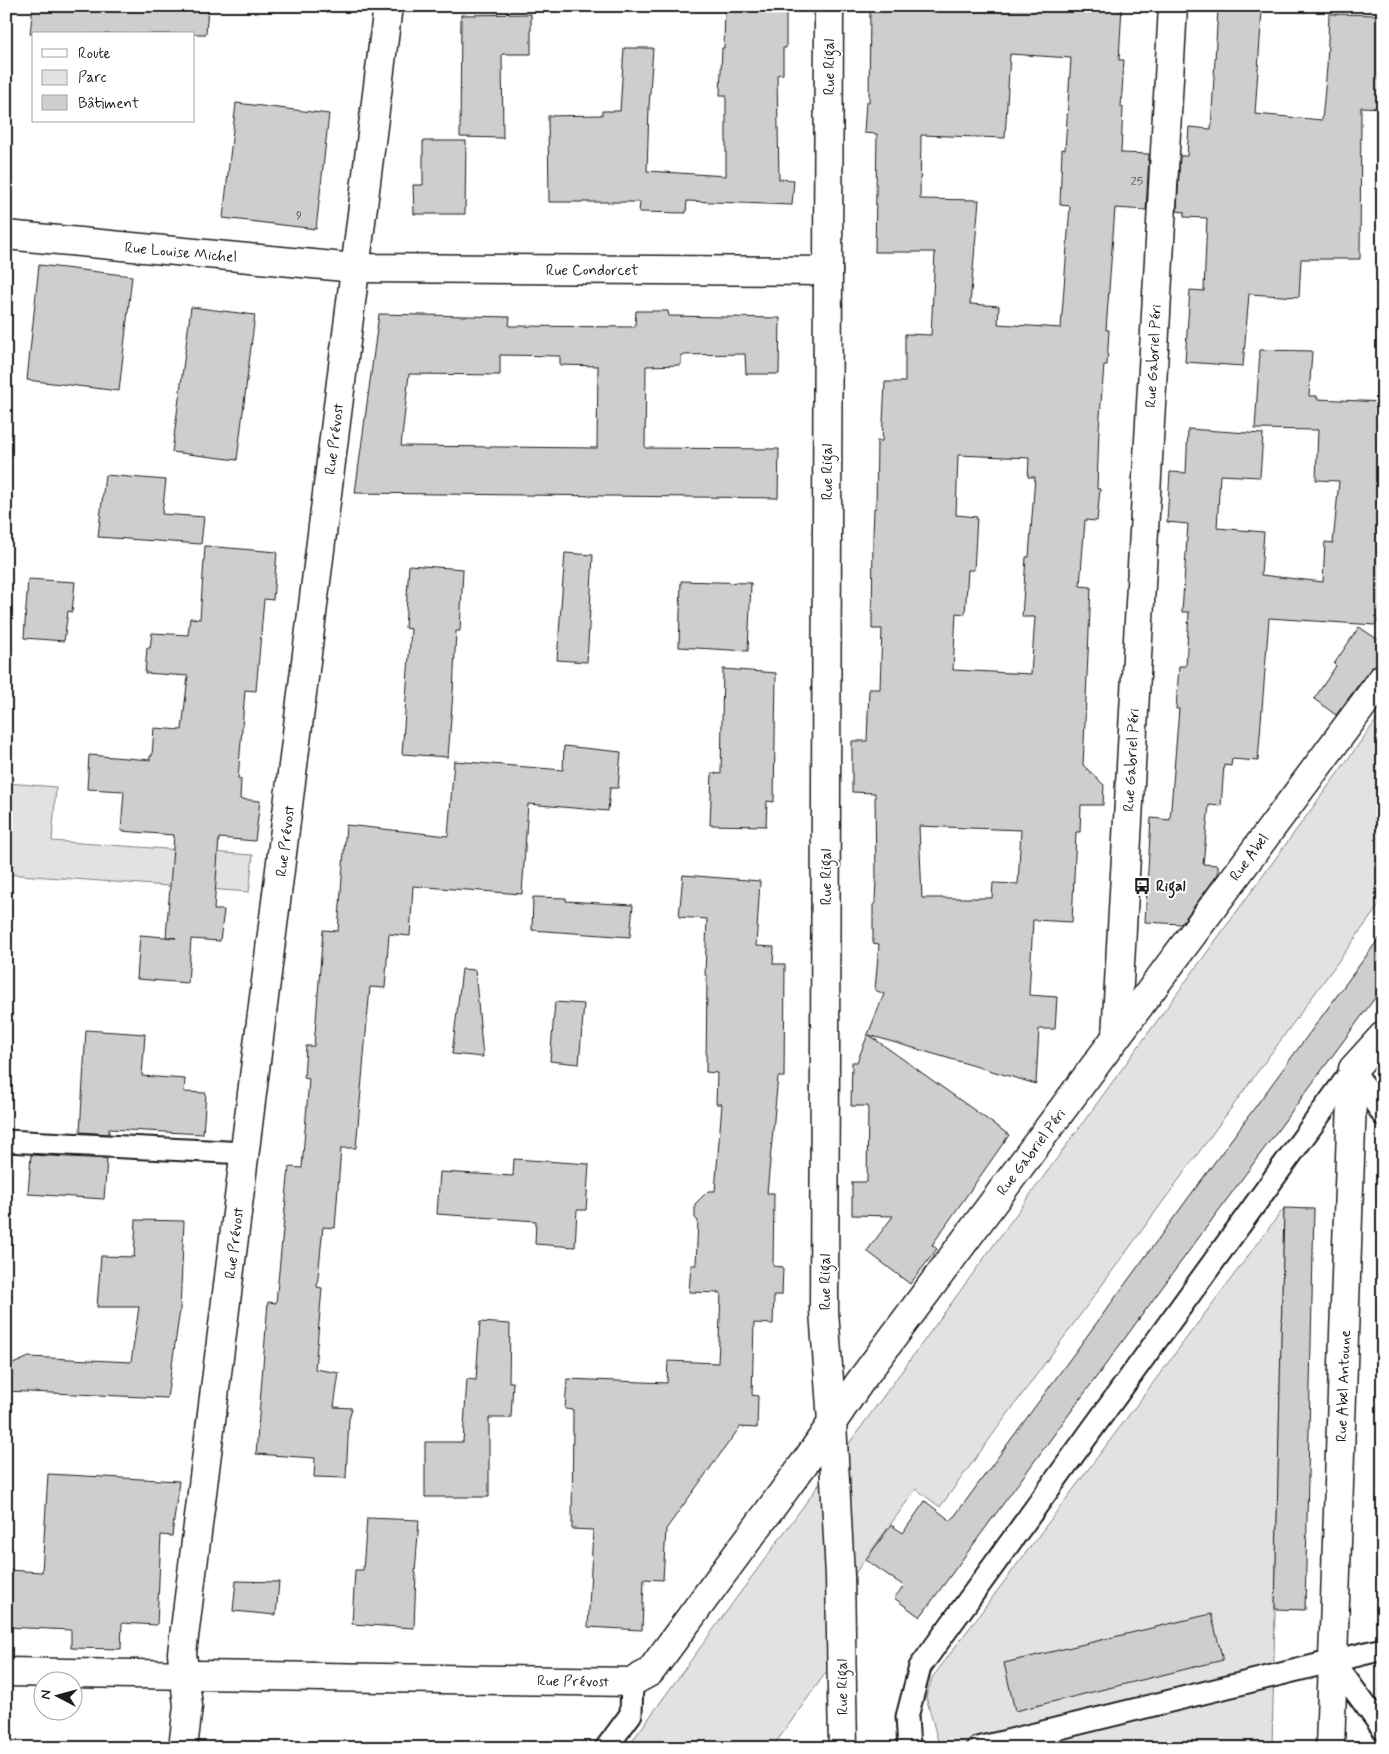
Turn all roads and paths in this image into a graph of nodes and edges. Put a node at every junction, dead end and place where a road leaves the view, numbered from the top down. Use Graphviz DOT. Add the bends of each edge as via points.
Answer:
graph roads {
  1 [pos="388,6"];
  2 [pos="829,6"];
  3 [pos="1173,6"];
  4 [pos="6,235"];
  5 [pos="355,268"];
  6 [pos="828,271"];
  7 [pos="1383,678"];
  8 [pos="1118,990"];
  9 [pos="1145,998"];
  10 [pos="1383,1036"];
  11 [pos="1116,1037"];
  12 [pos="1353,1069"];
  13 [pos="1383,1115"];
  14 [pos="6,1141"];
  15 [pos="246,1153"];
  16 [pos="837,1407"];
  17 [pos="809,1457"];
  18 [pos="834,1464"];
  19 [pos="1383,1649"];
  20 [pos="1333,1662"];
  21 [pos="6,1672"];
  22 [pos="184,1675"];
  23 [pos="632,1682"];
  24 [pos="1383,1728"];
  25 [pos="183,1748"];
  26 [pos="606,1748"];
  27 [pos="843,1748"];
  28 [pos="909,1748"];
  29 [pos="978,1748"];
  30 [pos="1330,1748"];
  1 -- 5 [label="street, Rue Prévost"];
  2 -- 6 [label="street, Rue Rigal"];
  3 -- 8 [label="street, Rue Gabriel Péri"];
  4 -- 5 [label="street, Rue Louise Michel"];
  5 -- 6 [label="street, Rue Condorcet"];
  5 -- 15 [label="street, Rue Prévost"];
  6 -- 16 [label="street, Rue Rigal" via="824,1311"];
  7 -- 9 [label="street, Rue Abel"];
  8 -- 9 [label="street" via="1126,999"];
  8 -- 11 [label="street, Rue Gabriel Péri"];
  9 -- 11 [label="street, Rue Abel"];
  10 -- 12 [label="street"];
  11 -- 16 [label="street, Rue Gabriel Péri"];
  12 -- 13 [label="lane"];
  12 -- 20 [label="street, Rue Abel Antoune"];
  12 -- 28 [label="lane" via="920,1667 907,1717"];
  14 -- 15 [label="lane"];
  15 -- 22 [label="street, Rue Prévost" via="182,1653"];
  16 -- 17 [label="street"];
  16 -- 18 [label="street, Rue Rigal"];
  17 -- 18 [label="street" via="823,1454"];
  17 -- 23 [label="street" via="666,1652 650,1672"];
  18 -- 27 [label="street, Rue Rigal"];
  19 -- 20 [label="lane"];
  20 -- 24 [label="lane"];
  20 -- 29 [label="lane"];
  20 -- 30 [label="street, Rue Abel Antoune"];
  21 -- 22 [label="street"];
  22 -- 23 [label="street, Rue Prévost"];
  22 -- 25 [label="street, Rue Prévost" via="188,1706"];
  23 -- 26 [label="lane" via="631,1714"];
}
